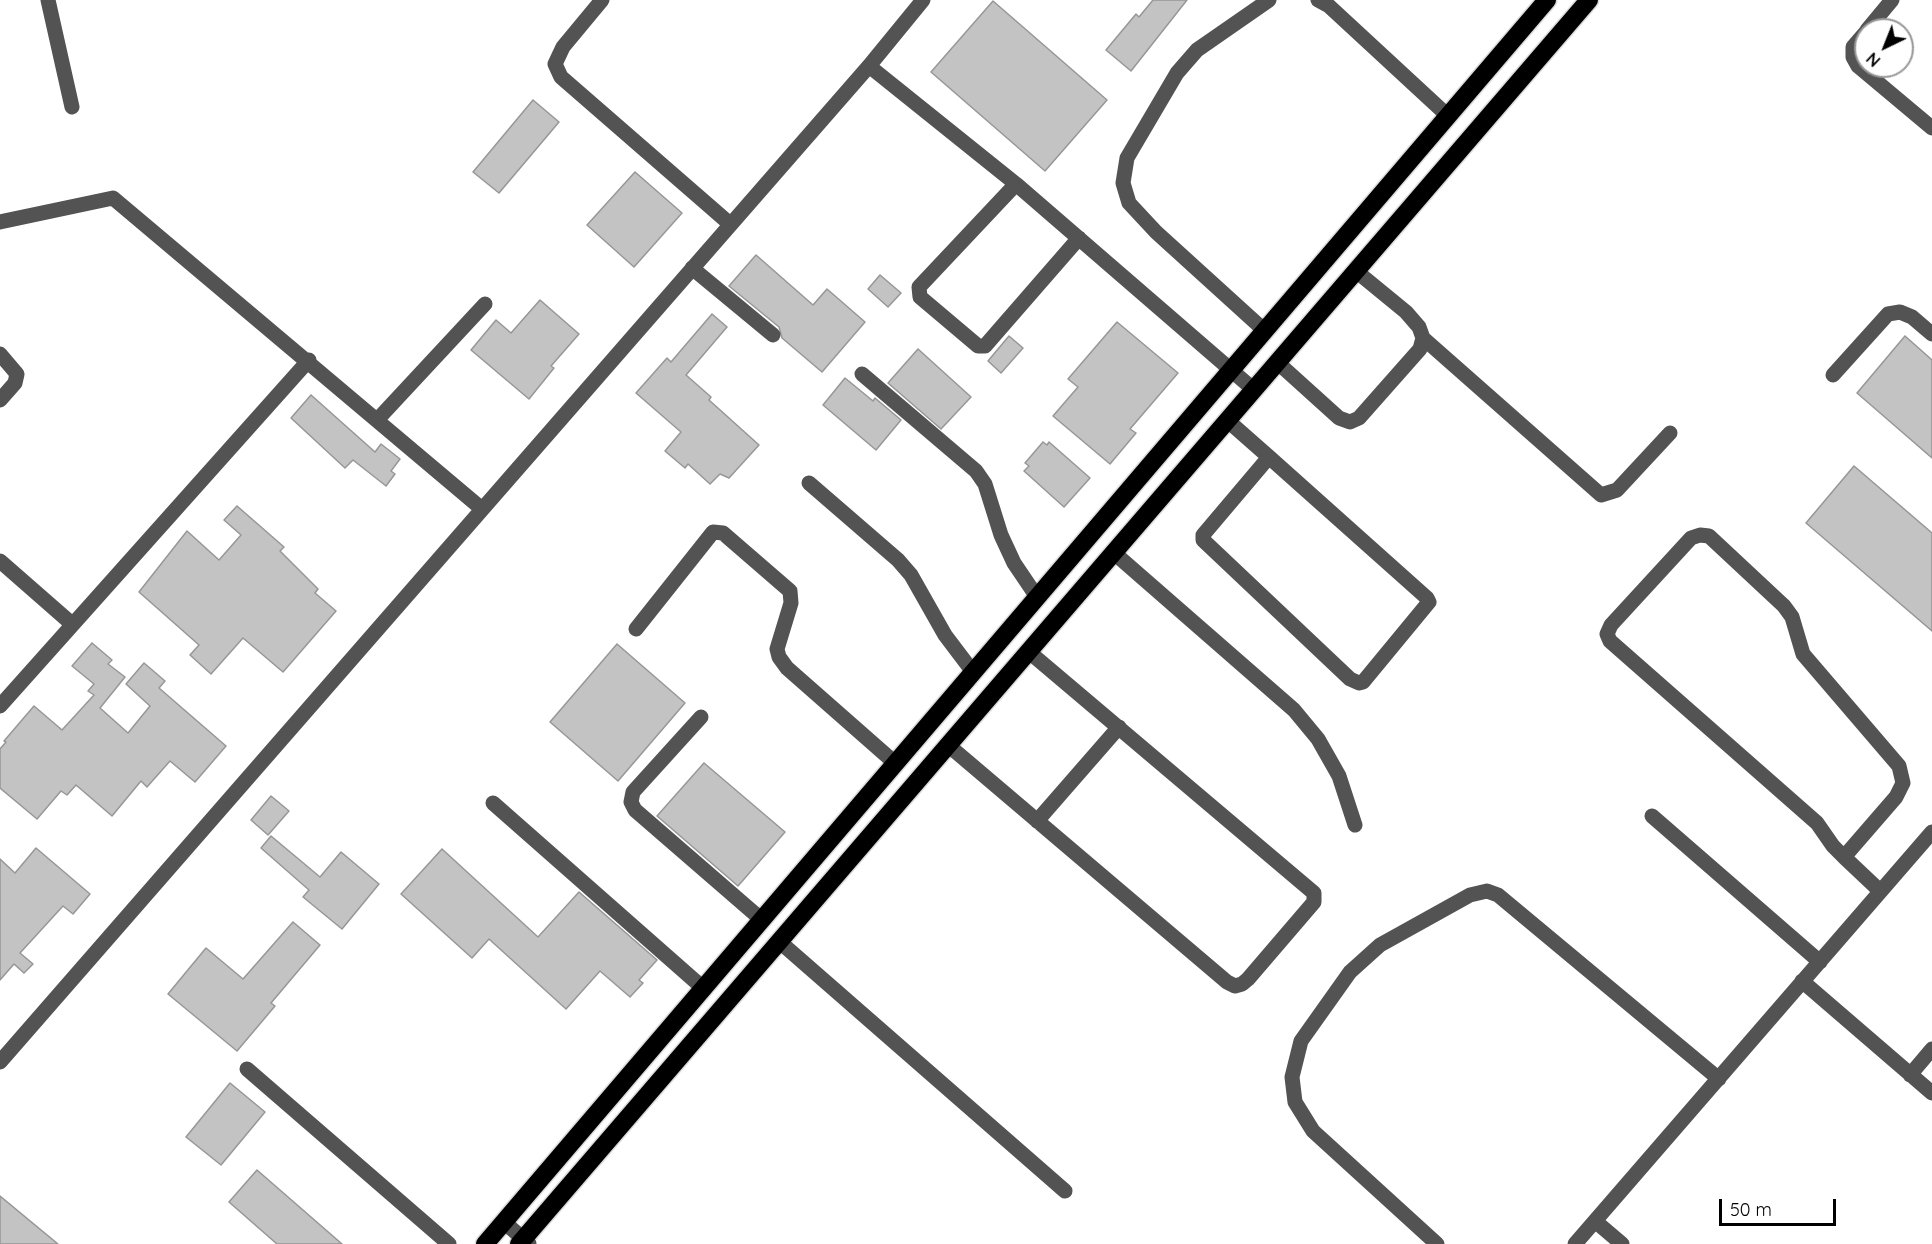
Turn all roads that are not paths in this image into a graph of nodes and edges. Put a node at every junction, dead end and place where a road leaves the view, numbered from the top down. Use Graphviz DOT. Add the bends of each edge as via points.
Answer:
graph roads {
  1 [pos="48,0"];
  2 [pos="602,0"];
  3 [pos="924,0"];
  4 [pos="1269,0"];
  5 [pos="1318,0"];
  6 [pos="1546,0"];
  7 [pos="1589,0"];
  8 [pos="1892,0"];
  9 [pos="1877,18"];
  10 [pos="869,66"];
  11 [pos="1872,78"];
  12 [pos="72,107"];
  13 [pos="1448,116"];
  14 [pos="1932,128"];
  15 [pos="1016,184"];
  16 [pos="0,222"];
  17 [pos="730,224"];
  18 [pos="1079,238"];
  19 [pos="692,267"];
  20 [pos="1356,271"];
  21 [pos="485,304"];
  22 [pos="1265,330"];
  23 [pos="1932,334"];
  24 [pos="773,335"];
  25 [pos="1423,338"];
  26 [pos="0,354"];
  27 [pos="309,360"];
  28 [pos="1276,362"];
  29 [pos="1231,371"];
  30 [pos="862,374"];
  31 [pos="1833,375"];
  32 [pos="1253,389"];
  33 [pos="0,400"];
  34 [pos="378,419"];
  35 [pos="1227,420"];
  36 [pos="1670,433"];
  37 [pos="1269,457"];
  38 [pos="809,483"];
  39 [pos="482,508"];
  40 [pos="1113,552"];
  41 [pos="0,561"];
  42 [pos="1037,597"];
  43 [pos="72,624"];
  44 [pos="636,629"];
  45 [pos="1028,651"];
  46 [pos="973,672"];
  47 [pos="0,706"];
  48 [pos="701,717"];
  49 [pos="1119,728"];
  50 [pos="948,745"];
  51 [pos="895,763"];
  52 [pos="493,803"];
  53 [pos="1652,816"];
  54 [pos="1037,821"];
  55 [pos="1355,825"];
  56 [pos="1932,832"];
  57 [pos="1844,857"];
  58 [pos="1881,891"];
  59 [pos="762,920"];
  60 [pos="780,942"];
  61 [pos="1820,962"];
  62 [pos="1802,981"];
  63 [pos="703,988"];
  64 [pos="1932,1049"];
  65 [pos="0,1062"];
  66 [pos="247,1069"];
  67 [pos="1910,1075"];
  68 [pos="1719,1079"];
  69 [pos="1932,1093"];
  70 [pos="1065,1191"];
  71 [pos="1595,1221"];
  72 [pos="504,1222"];
  73 [pos="523,1242"];
  74 [pos="449,1244"];
  75 [pos="485,1244"];
  76 [pos="1437,1244"];
  77 [pos="1575,1244"];
  78 [pos="1622,1244"];
  1 -- 12 [label="street"];
  2 -- 17 [label="street" via="563,47 555,64 561,77"];
  3 -- 10 [label="street"];
  4 -- 22 [label="street" via="1197,50 1177,73 1127,158 1123,183 1129,203 1156,232"];
  5 -- 13 [label="street"];
  6 -- 13 [label="highway"];
  7 -- 20 [label="highway"];
  8 -- 9 [label="street"];
  10 -- 15 [label="street"];
  10 -- 17 [label="street"];
  11 -- 14 [label="street"];
  13 -- 22 [label="highway"];
  15 -- 18 [label="street"];
  15 -- 18 [label="street" via="919,287 920,297 978,346 985,346"];
  16 -- 27 [label="street" via="113,198"];
  17 -- 19 [label="street"];
  18 -- 29 [label="street"];
  19 -- 24 [label="street"];
  19 -- 39 [label="street"];
  20 -- 25 [label="street" via="1406,312"];
  20 -- 28 [label="highway"];
  21 -- 34 [label="street"];
  22 -- 29 [label="highway"];
  23 -- 31 [label="street" via="1912,317 1900,312 1888,314"];
  25 -- 28 [label="street" via="1420,349 1359,418 1350,422 1340,418"];
  25 -- 36 [label="street" via="1602,495 1617,490"];
  26 -- 33 [label="street" via="17,374 15,383"];
  27 -- 34 [label="street"];
  27 -- 43 [label="street"];
  28 -- 32 [label="highway"];
  29 -- 32 [label="street"];
  29 -- 42 [label="highway"];
  30 -- 42 [label="street" via="976,471 985,484 1014,563"];
  32 -- 35 [label="highway"];
  34 -- 39 [label="street"];
  35 -- 37 [label="street"];
  35 -- 40 [label="highway"];
  37 -- 37 [label="street" via="1429,602 1363,682 1350,679 1203,540 1203,535"];
  38 -- 46 [label="street" via="898,560"];
  39 -- 65 [label="street"];
  40 -- 45 [label="highway"];
  40 -- 55 [label="street" via="1294,710 1329,757"];
  41 -- 43 [label="street"];
  42 -- 46 [label="highway"];
  43 -- 47 [label="street"];
  44 -- 51 [label="street" via="713,532 723,532 790,591 792,603 777,649 787,669"];
  45 -- 49 [label="street"];
  45 -- 50 [label="highway"];
  46 -- 51 [label="highway"];
  48 -- 59 [label="street" via="633,792 631,802 635,810"];
  49 -- 54 [label="street"];
  49 -- 54 [label="street" via="1314,893 1314,902 1248,979 1235,986 1227,982"];
  50 -- 54 [label="street"];
  50 -- 60 [label="highway"];
  51 -- 59 [label="highway"];
  52 -- 63 [label="street"];
  53 -- 61 [label="street"];
  56 -- 58 [label="street"];
  57 -- 57 [label="street" via="1817,823 1610,641 1607,634 1611,626 1691,538 1708,536 1784,606 1792,617 1803,654 1899,766 1903,783 1896,797"];
  57 -- 58 [label="street"];
  58 -- 61 [label="street"];
  59 -- 63 [label="highway"];
  60 -- 70 [label="street"];
  60 -- 73 [label="highway"];
  61 -- 62 [label="street"];
  62 -- 67 [label="street"];
  62 -- 68 [label="street"];
  63 -- 72 [label="highway"];
  64 -- 67 [label="street"];
  66 -- 74 [label="street"];
  67 -- 69 [label="street"];
  68 -- 71 [label="street"];
  68 -- 76 [label="street" via="1498,895 1487,891 1470,896 1380,945 1350,972 1301,1041 1292,1077 1295,1102 1313,1131"];
  71 -- 77 [label="street"];
  71 -- 78 [label="street"];
  72 -- 73 [label="street"];
  72 -- 75 [label="highway"];
}
